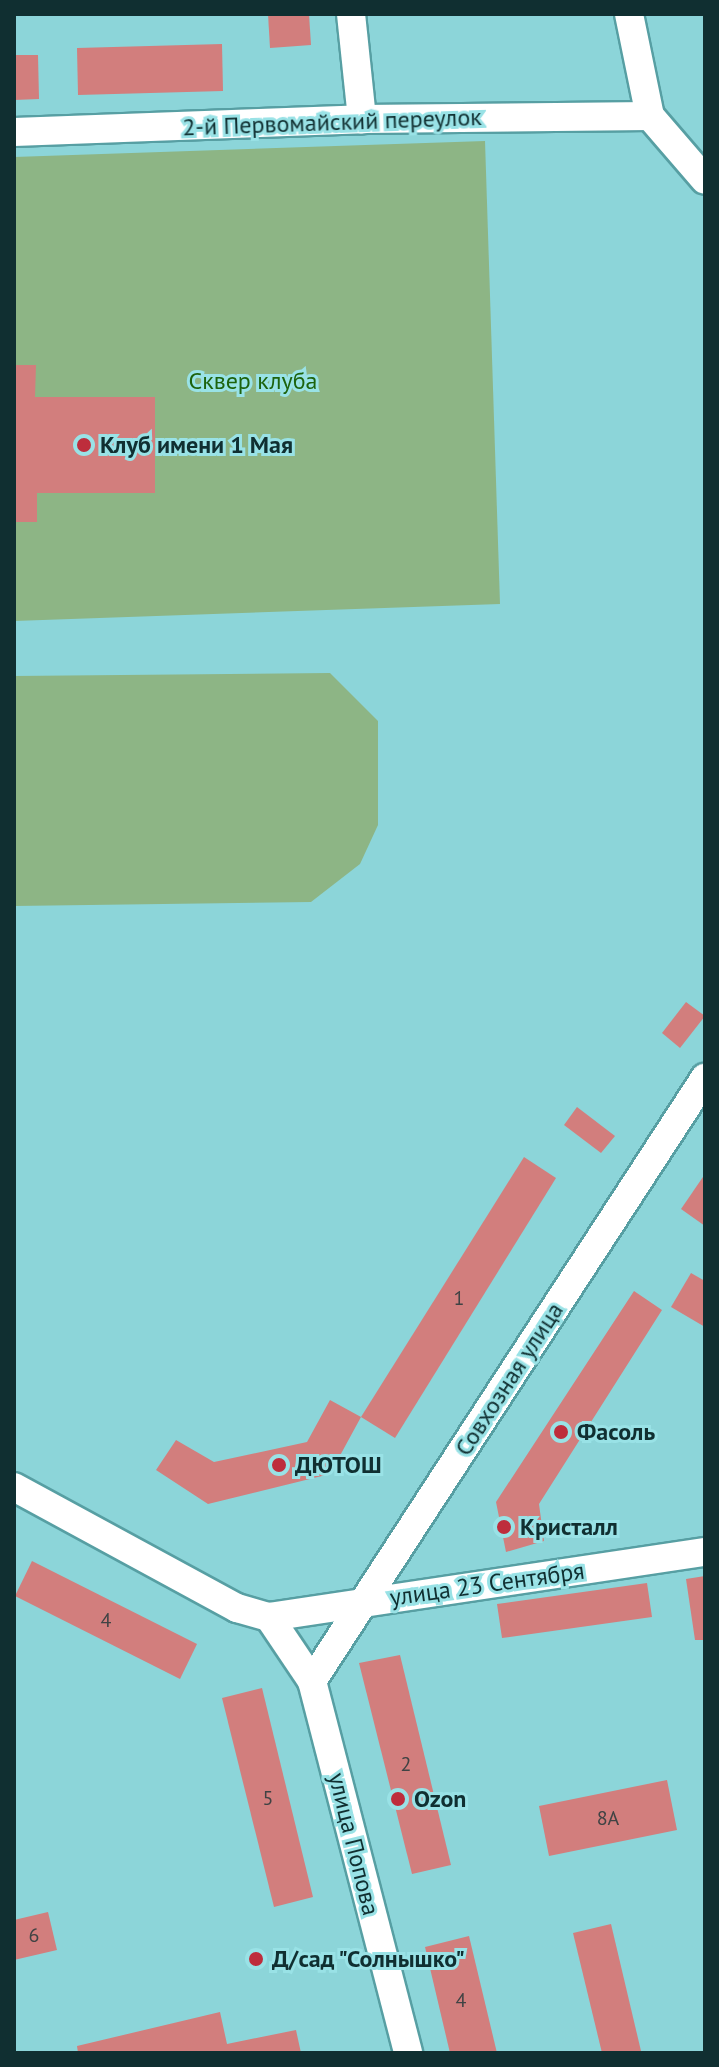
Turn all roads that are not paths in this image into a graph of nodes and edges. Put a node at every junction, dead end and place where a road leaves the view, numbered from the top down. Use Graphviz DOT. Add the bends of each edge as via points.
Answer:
graph roads {
  1 [pos="351,14"];
  2 [pos="629,14"];
  3 [pos="650,116"];
  4 [pos="362,119"];
  5 [pos="14,132"];
  6 [pos="705,180"];
  7 [pos="705,1078"];
  8 [pos="14,1487"];
  9 [pos="705,1552"];
  10 [pos="364,1602"];
  11 [pos="269,1617"];
  12 [pos="312,1681"];
  13 [pos="408,2053"];
  1 -- 4 [label="street"];
  2 -- 3 [label="street"];
  3 -- 4 [label="street, 2-й Первомайский переулок"];
  3 -- 6 [label="street"];
  4 -- 5 [label="street, 2-й Первомайский переулок"];
  7 -- 10 [label="street, Совхозная улица"];
  8 -- 11 [label="street, улица 23 Сентября" via="237,1608"];
  9 -- 10 [label="street, улица 23 Сентября"];
  10 -- 11 [label="street, улица 23 Сентября"];
  10 -- 12 [label="street, Совхозная улица"];
  11 -- 12 [label="street"];
  12 -- 13 [label="street, улица Попова"];
}
